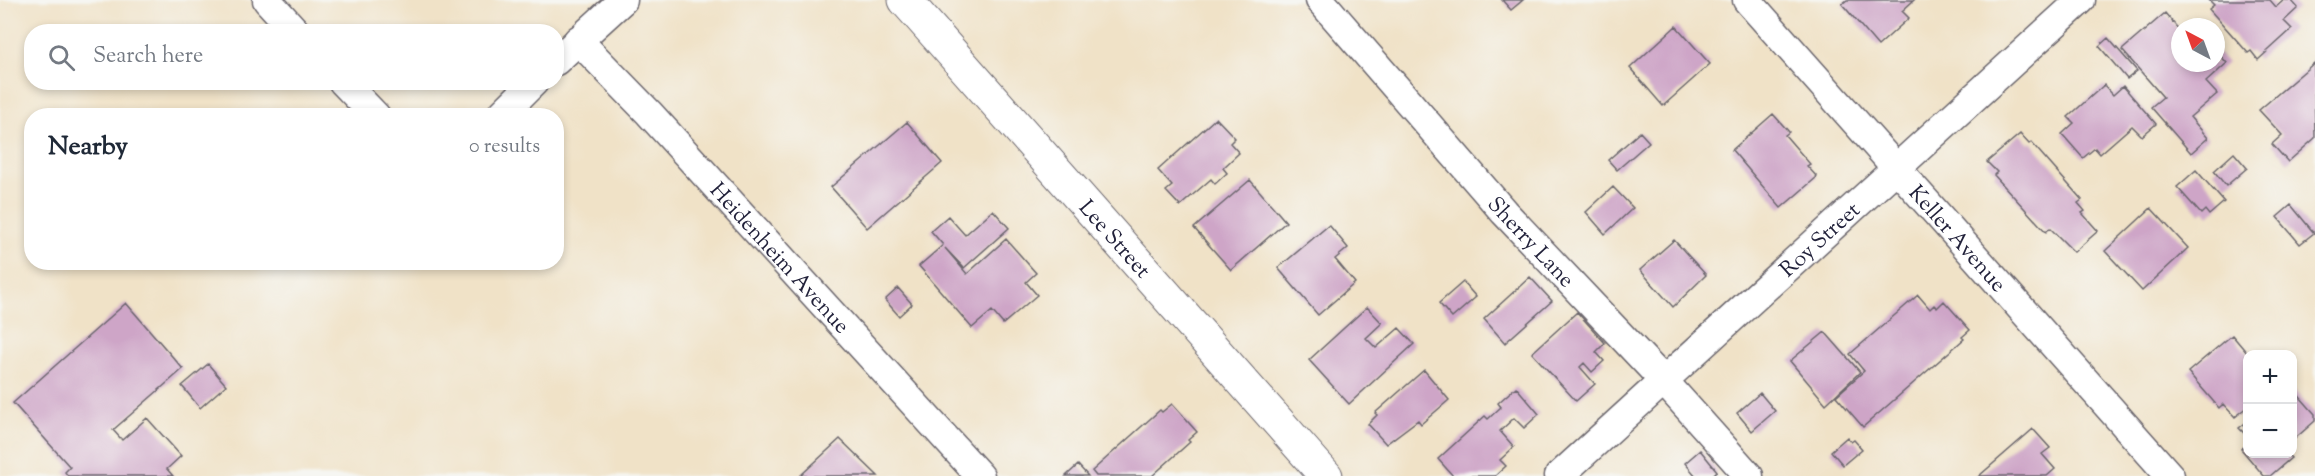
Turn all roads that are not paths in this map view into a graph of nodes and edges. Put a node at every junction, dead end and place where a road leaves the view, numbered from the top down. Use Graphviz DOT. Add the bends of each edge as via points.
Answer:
graph roads {
  1 [pos="267,0"];
  2 [pos="623,0"];
  3 [pos="905,0"];
  4 [pos="1320,0"];
  5 [pos="1747,0"];
  6 [pos="2081,0"];
  7 [pos="289,24"];
  8 [pos="578,40"];
  9 [pos="564,53"];
  10 [pos="351,90"];
  11 [pos="526,90"];
  12 [pos="368,108"];
  13 [pos="508,108"];
  14 [pos="1894,168"];
  15 [pos="1663,380"];
  16 [pos="980,476"];
  17 [pos="1326,476"];
  18 [pos="1559,476"];
  19 [pos="1749,476"];
  20 [pos="2170,476"];
  1 -- 7 [label="street"];
  2 -- 8 [label="street"];
  3 -- 17 [label="street, Lee Street"];
  4 -- 15 [label="street, Sherry Lane" via="1504,212"];
  5 -- 14 [label="street, Keller Avenue"];
  6 -- 14 [label="street, Roy Street"];
  8 -- 9 [label="street"];
  8 -- 16 [label="street, Heidenheim Avenue"];
  10 -- 12 [label="street"];
  11 -- 13 [label="street"];
  14 -- 15 [label="street, Roy Street"];
  14 -- 20 [label="street, Keller Avenue"];
  15 -- 18 [label="street, Roy Street"];
  15 -- 19 [label="street, Sherry Lane"];
}
